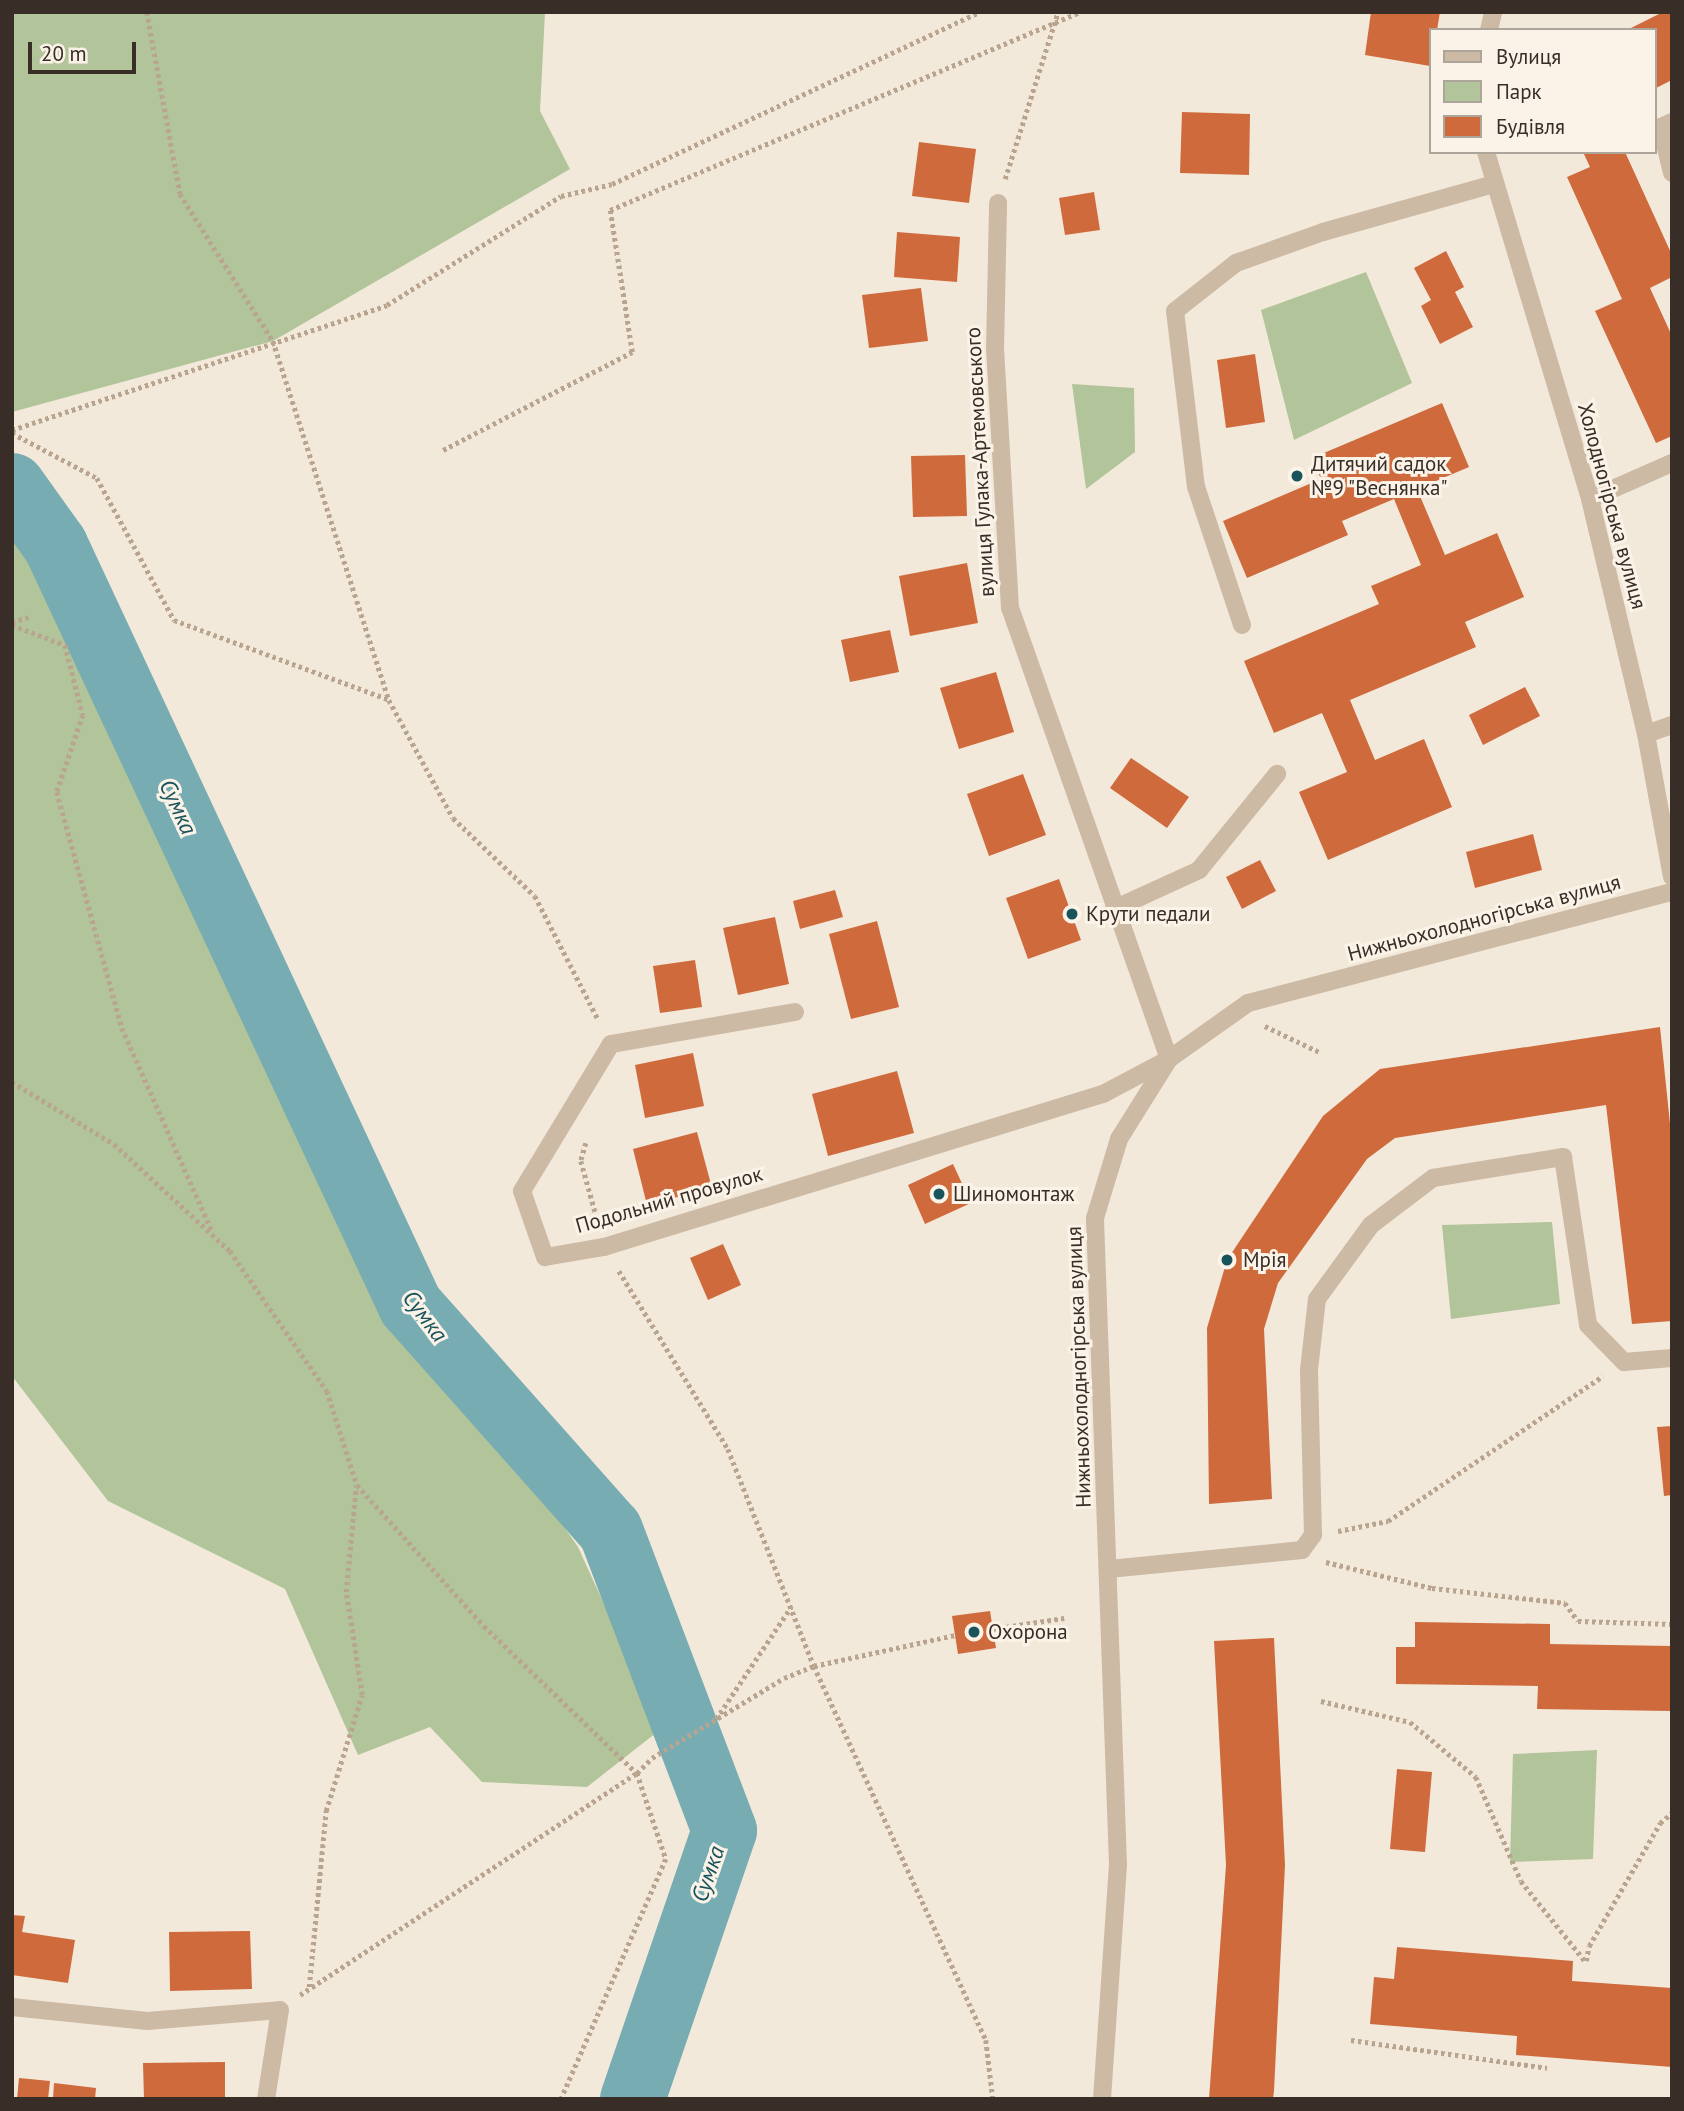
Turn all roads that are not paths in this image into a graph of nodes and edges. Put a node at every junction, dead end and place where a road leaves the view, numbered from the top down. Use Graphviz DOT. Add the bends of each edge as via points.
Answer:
graph roads {
  1 [pos="1672,122"];
  2 [pos="1486,154"];
  3 [pos="1672,173"];
  4 [pos="1494,184"];
  5 [pos="998,203"];
  6 [pos="1672,463"];
  7 [pos="1590,499"];
  8 [pos="1242,625"];
  9 [pos="1672,725"];
  10 [pos="1646,734"];
  11 [pos="1277,774"];
  12 [pos="1672,877"];
  13 [pos="1672,892"];
  14 [pos="1114,909"];
  15 [pos="796,1012"];
  16 [pos="1169,1059"];
  17 [pos="1672,1358"];
  18 [pos="1109,1569"];
  19 [pos="12,2007"];
  20 [pos="266,2099"];
  21 [pos="1102,2099"];
  1 -- 3 [label="street" via="1661,127"];
  2 -- 4 [label="street, Холодногірська вулиця"];
  4 -- 7 [label="street, Холодногірська вулиця"];
  4 -- 8 [label="street" via="1323,232 1236,263 1175,311 1196,487"];
  5 -- 14 [label="street, вулиця Гулака-Артемовського" via="995,350 1010,608"];
  6 -- 7 [label="street"];
  7 -- 10 [label="street, Холодногірська вулиця"];
  9 -- 10 [label="street"];
  10 -- 12 [label="street, Холодногірська вулиця"];
  11 -- 14 [label="street" via="1199,870"];
  13 -- 16 [label="street, Нижньохолодногірська вулиця" via="1248,1003"];
  14 -- 16 [label="street, вулиця Гулака-Артемовського"];
  15 -- 16 [label="street, Подольний провулок" via="611,1044 522,1191 545,1257 604,1247 1103,1094"];
  16 -- 18 [label="street, Нижньохолодногірська вулиця" via="1119,1139 1095,1218"];
  17 -- 18 [label="street" via="1624,1362 1588,1325 1563,1157 1433,1178 1371,1224 1317,1299 1309,1370 1313,1535 1303,1550"];
  18 -- 21 [label="street, Нижньохолодногірська вулиця" via="1118,1865"];
  19 -- 20 [label="street" via="147,2021 279,2010"];
}
